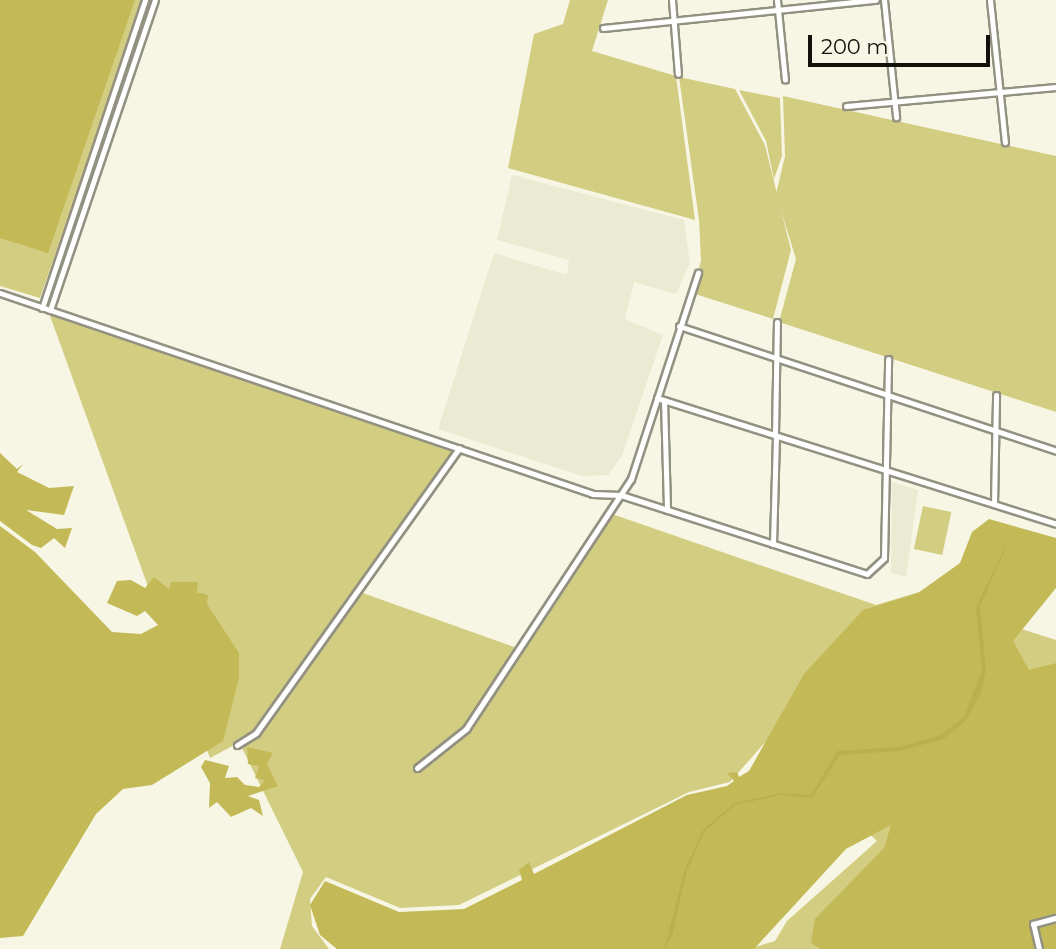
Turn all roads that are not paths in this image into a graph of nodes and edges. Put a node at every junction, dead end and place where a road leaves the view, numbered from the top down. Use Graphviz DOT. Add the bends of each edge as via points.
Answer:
graph roads {
  1 [pos="145,0"];
  2 [pos="155,0"];
  3 [pos="672,0"];
  4 [pos="777,0"];
  5 [pos="876,0"];
  6 [pos="884,0"];
  7 [pos="990,0"];
  8 [pos="778,10"];
  9 [pos="674,20"];
  10 [pos="604,28"];
  11 [pos="678,74"];
  12 [pos="785,80"];
  13 [pos="1056,87"];
  14 [pos="1000,92"];
  15 [pos="894,102"];
  16 [pos="846,106"];
  17 [pos="896,117"];
  18 [pos="1005,142"];
  19 [pos="698,274"];
  20 [pos="0,293"];
  21 [pos="41,308"];
  22 [pos="50,310"];
  23 [pos="777,322"];
  24 [pos="679,326"];
  25 [pos="776,358"];
  26 [pos="888,359"];
  27 [pos="996,395"];
  28 [pos="888,396"];
  29 [pos="661,399"];
  30 [pos="995,431"];
  31 [pos="776,435"];
  32 [pos="459,448"];
  33 [pos="1056,451"];
  34 [pos="886,470"];
  35 [pos="621,495"];
  36 [pos="994,504"];
  37 [pos="667,510"];
  38 [pos="1056,524"];
  39 [pos="773,544"];
  40 [pos="237,745"];
  41 [pos="417,768"];
  42 [pos="1056,918"];
  43 [pos="1039,949"];
  1 -- 21 [label="street"];
  2 -- 22 [label="street"];
  3 -- 9 [label="street"];
  4 -- 8 [label="street"];
  5 -- 8 [label="street"];
  6 -- 15 [label="street"];
  7 -- 14 [label="street"];
  8 -- 9 [label="street"];
  8 -- 12 [label="street"];
  9 -- 10 [label="street"];
  9 -- 11 [label="street"];
  13 -- 14 [label="street"];
  14 -- 15 [label="street"];
  14 -- 18 [label="street"];
  15 -- 16 [label="street"];
  15 -- 17 [label="street"];
  19 -- 24 [label="street"];
  20 -- 21 [label="street"];
  21 -- 22 [label="street"];
  22 -- 32 [label="street"];
  23 -- 25 [label="street"];
  24 -- 25 [label="street"];
  24 -- 29 [label="street"];
  25 -- 28 [label="street"];
  25 -- 31 [label="street"];
  26 -- 28 [label="street"];
  27 -- 30 [label="street"];
  28 -- 30 [label="street"];
  28 -- 34 [label="street"];
  29 -- 31 [label="street"];
  29 -- 35 [label="street"];
  29 -- 37 [label="street"];
  30 -- 33 [label="street"];
  30 -- 36 [label="street"];
  31 -- 34 [label="street"];
  31 -- 39 [label="street"];
  32 -- 35 [label="street" via="593,494"];
  32 -- 40 [label="street" via="256,733"];
  34 -- 36 [label="street"];
  34 -- 39 [label="street" via="884,558 872,575"];
  35 -- 37 [label="street"];
  35 -- 41 [label="street" via="466,729"];
  36 -- 38 [label="street"];
  37 -- 39 [label="street"];
  42 -- 43 [label="street" via="1032,924"];
}
